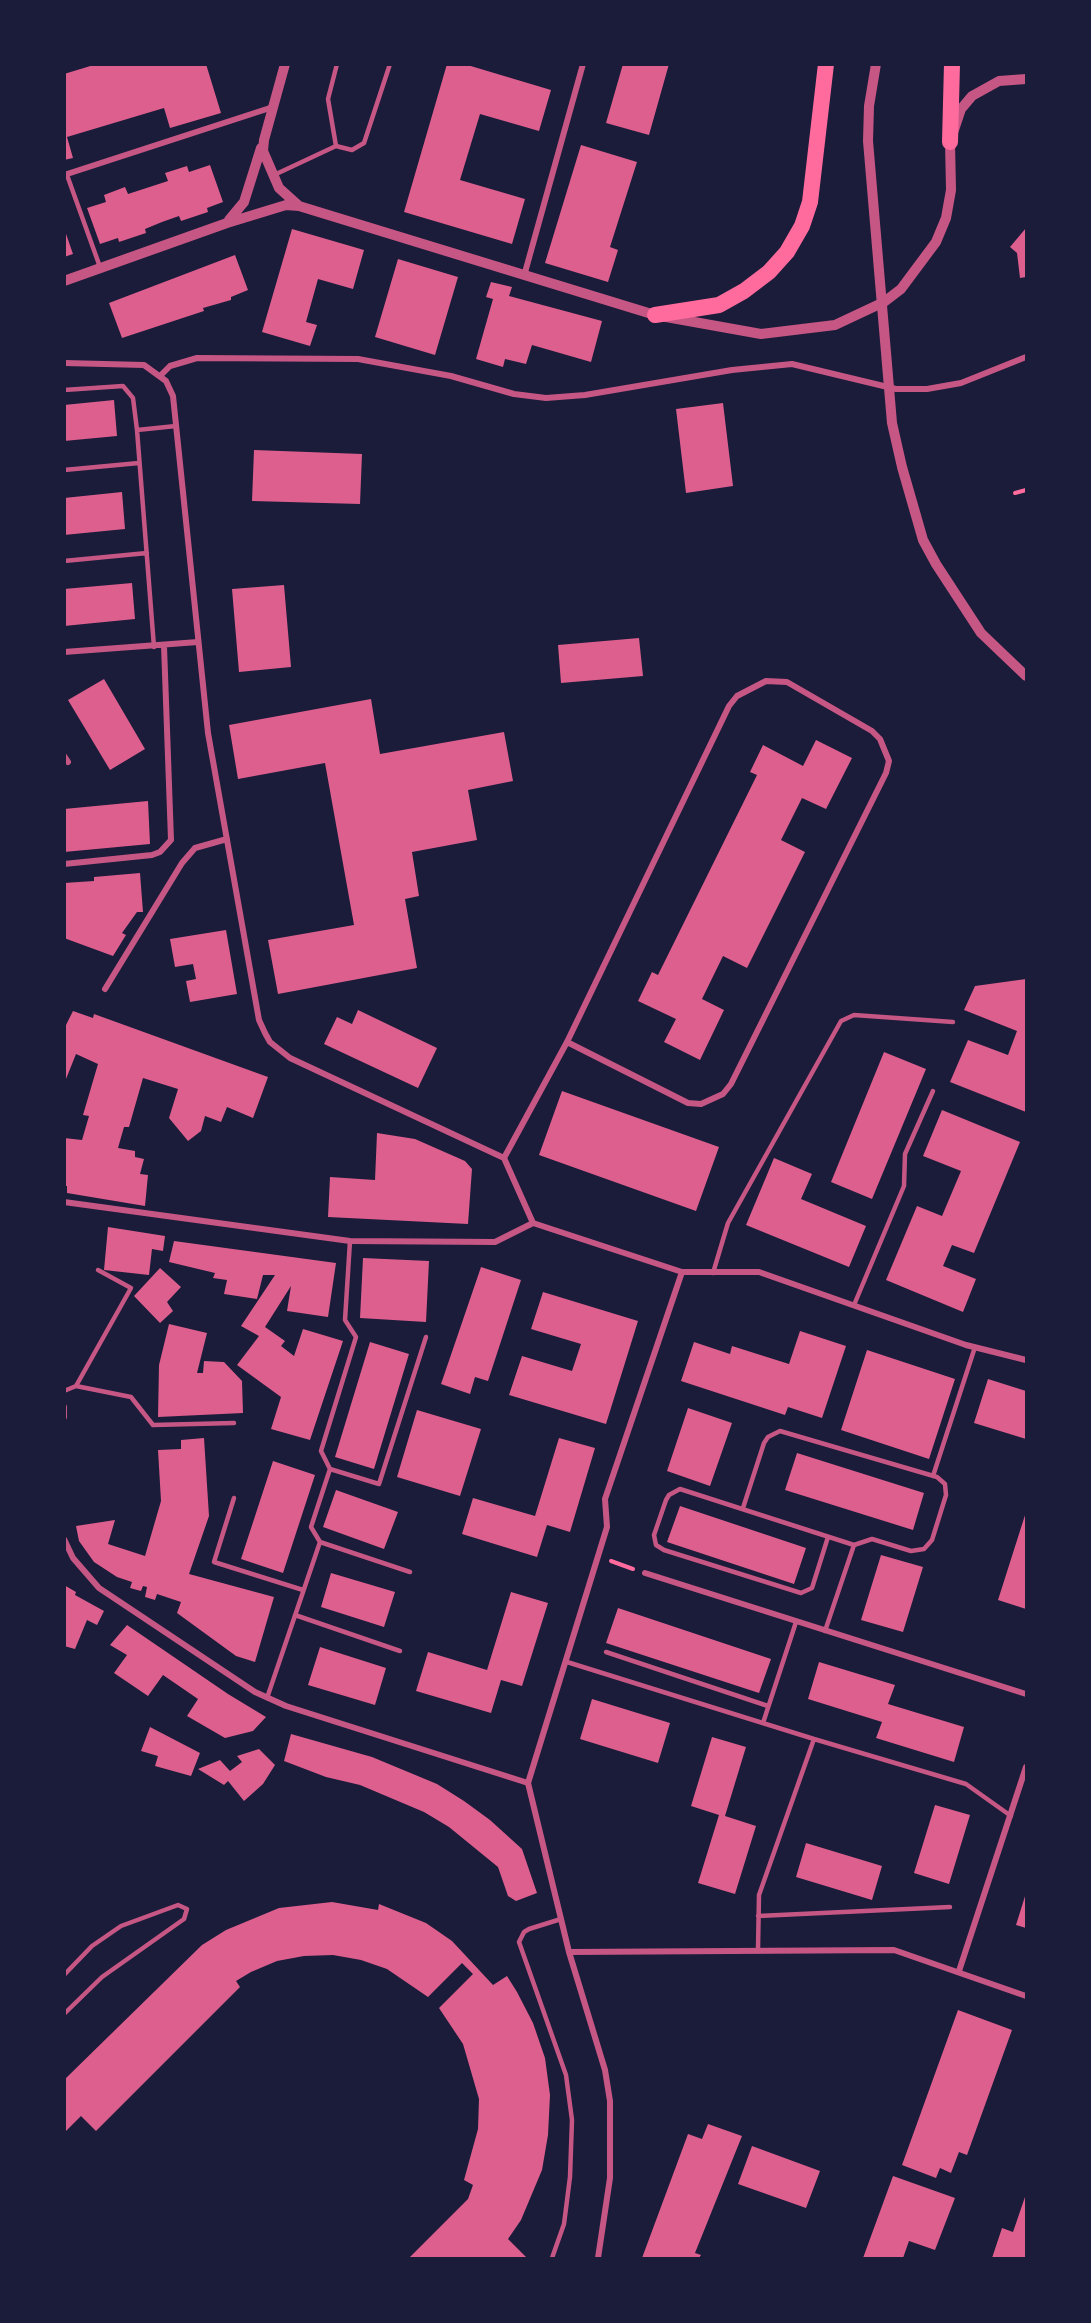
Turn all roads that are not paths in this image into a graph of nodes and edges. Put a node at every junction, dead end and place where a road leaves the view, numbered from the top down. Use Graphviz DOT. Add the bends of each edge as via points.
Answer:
graph roads {
  1 [pos="285,64"];
  2 [pos="337,64"];
  3 [pos="390,64"];
  4 [pos="583,64"];
  5 [pos="826,64"];
  6 [pos="876,64"];
  7 [pos="952,64"];
  8 [pos="1026,79"];
  9 [pos="274,107"];
  10 [pos="264,140"];
  11 [pos="950,142"];
  12 [pos="336,146"];
  13 [pos="66,175"];
  14 [pos="272,176"];
  15 [pos="299,206"];
  16 [pos="227,223"];
  17 [pos="100,267"];
  18 [pos="524,277"];
  19 [pos="64,281"];
  20 [pos="655,315"];
  21 [pos="1026,357"];
  22 [pos="64,363"];
  23 [pos="160,376"];
  24 [pos="64,390"];
  25 [pos="176,426"];
  26 [pos="136,430"];
  27 [pos="140,463"];
  28 [pos="64,470"];
  29 [pos="147,553"];
  30 [pos="64,561"];
  31 [pos="198,642"];
  32 [pos="164,646"];
  33 [pos="154,647"];
  34 [pos="64,652"];
  35 [pos="1026,676"];
  36 [pos="227,838"];
  37 [pos="64,864"];
  38 [pos="105,989"];
  39 [pos="953,1022"];
  40 [pos="567,1042"];
  41 [pos="933,1091"];
  42 [pos="504,1158"];
  43 [pos="64,1202"];
  44 [pos="533,1223"];
  45 [pos="350,1241"];
  46 [pos="98,1270"];
  47 [pos="682,1272"];
  48 [pos="713,1273"];
  49 [pos="854,1305"];
  50 [pos="426,1338"];
  51 [pos="975,1347"];
  52 [pos="1026,1360"];
  53 [pos="76,1386"];
  54 [pos="64,1391"];
  55 [pos="64,1407"];
  56 [pos="64,1417"];
  57 [pos="234,1423"];
  58 [pos="330,1469"];
  59 [pos="933,1476"];
  60 [pos="234,1498"];
  61 [pos="743,1508"];
  62 [pos="828,1537"];
  63 [pos="64,1539"];
  64 [pos="320,1542"];
  65 [pos="854,1545"];
  66 [pos="66,1546"];
  67 [pos="410,1572"];
  68 [pos="645,1573"];
  69 [pos="303,1590"];
  70 [pos="295,1615"];
  71 [pos="796,1622"];
  72 [pos="825,1632"];
  73 [pos="400,1651"];
  74 [pos="606,1652"];
  75 [pos="567,1662"];
  76 [pos="1026,1694"];
  77 [pos="267,1698"];
  78 [pos="768,1706"];
  79 [pos="762,1723"];
  80 [pos="814,1739"];
  81 [pos="1026,1767"];
  82 [pos="528,1783"];
  83 [pos="1011,1816"];
  84 [pos="950,1907"];
  85 [pos="759,1916"];
  86 [pos="561,1919"];
  87 [pos="758,1949"];
  88 [pos="569,1952"];
  89 [pos="959,1971"];
  90 [pos="64,1975"];
  91 [pos="1026,1996"];
  92 [pos="64,2014"];
  93 [pos="552,2259"];
  94 [pos="598,2259"];
  1 -- 9 [label="street"];
  2 -- 12 [label="lane" via="328,99"];
  3 -- 12 [label="lane" via="364,143 352,150"];
  4 -- 18 [label="street"];
  5 -- 20 [label="highway" via="810,202 787,252 769,272 719,305"];
  6 -- 35 [label="street" via="868,141 892,423 912,506 936,564 981,633"];
  7 -- 11 [label="highway"];
  8 -- 11 [label="street" via="999,81 972,96 961,109"];
  9 -- 10 [label="street"];
  9 -- 13 [label="street"];
  10 -- 14 [label="street" via="263,152"];
  10 -- 16 [label="street" via="244,202"];
  11 -- 20 [label="street" via="951,190 946,218 936,242 902,289 884,302 835,325 761,334"];
  12 -- 14 [label="lane"];
  13 -- 17 [label="lane"];
  14 -- 15 [label="street"];
  15 -- 16 [label="street" via="273,207"];
  15 -- 18 [label="street"];
  16 -- 17 [label="street"];
  17 -- 19 [label="street"];
  18 -- 20 [label="street"];
  21 -- 23 [label="street" via="961,383 927,389 896,389 792,364 546,398 358,359 197,358 170,366"];
  22 -- 23 [label="street" via="133,363"];
  23 -- 25 [label="street" via="173,396"];
  24 -- 26 [label="lane" via="123,386 133,398"];
  25 -- 26 [label="lane"];
  25 -- 31 [label="street"];
  26 -- 27 [label="lane"];
  27 -- 28 [label="lane"];
  27 -- 29 [label="lane"];
  29 -- 30 [label="lane"];
  29 -- 33 [label="lane"];
  31 -- 32 [label="street"];
  31 -- 36 [label="street" via="208,733"];
  32 -- 33 [label="street"];
  32 -- 37 [label="street" via="171,840 152,855"];
  33 -- 34 [label="street"];
  36 -- 38 [label="street" via="195,848 182,863"];
  36 -- 42 [label="street" via="259,1020 270,1042 290,1058"];
  39 -- 48 [label="lane" via="854,1015 842,1021 728,1223"];
  40 -- 40 [label="street" via="688,1103 701,1104 723,1094 886,773 887,749 880,739 787,682 766,681 737,696"];
  40 -- 42 [label="street"];
  41 -- 49 [label="lane" via="905,1154 904,1186"];
  42 -- 44 [label="street"];
  43 -- 45 [label="street"];
  44 -- 45 [label="street" via="495,1242"];
  44 -- 47 [label="street"];
  45 -- 58 [label="lane" via="345,1320 356,1336 321,1450"];
  46 -- 53 [label="lane" via="130,1288"];
  47 -- 48 [label="street"];
  47 -- 75 [label="street" via="605,1498 608,1527"];
  48 -- 49 [label="street" via="759,1272"];
  49 -- 51 [label="street"];
  50 -- 58 [label="lane" via="379,1484"];
  51 -- 52 [label="street"];
  51 -- 59 [label="lane"];
  53 -- 54 [label="lane"];
  53 -- 57 [label="lane" via="130,1396 153,1425"];
  55 -- 56 [label="street"];
  58 -- 64 [label="lane" via="311,1527"];
  59 -- 61 [label="lane" via="780,1431 764,1443"];
  59 -- 65 [label="lane" via="941,1479 947,1489 924,1549 911,1551 872,1539"];
  60 -- 69 [label="lane" via="214,1562"];
  61 -- 62 [label="lane"];
  61 -- 62 [label="lane" via="684,1490 674,1492 666,1500 654,1540 664,1550 801,1593 812,1588"];
  62 -- 65 [label="lane"];
  63 -- 66 [label="street"];
  64 -- 67 [label="lane"];
  64 -- 69 [label="lane"];
  65 -- 72 [label="lane"];
  66 -- 77 [label="street" via="99,1588"];
  68 -- 71 [label="street"];
  69 -- 70 [label="lane"];
  70 -- 73 [label="lane"];
  70 -- 77 [label="lane"];
  71 -- 72 [label="street"];
  71 -- 78 [label="lane"];
  72 -- 76 [label="street"];
  74 -- 78 [label="lane"];
  75 -- 79 [label="lane"];
  75 -- 82 [label="street"];
  77 -- 82 [label="street"];
  78 -- 79 [label="lane"];
  79 -- 80 [label="lane"];
  80 -- 83 [label="lane" via="966,1784"];
  80 -- 85 [label="lane" via="759,1895"];
  81 -- 83 [label="street"];
  82 -- 86 [label="street"];
  83 -- 89 [label="street"];
  84 -- 85 [label="lane"];
  85 -- 87 [label="lane"];
  86 -- 88 [label="street"];
  86 -- 93 [label="lane" via="529,1929 519,1942 566,2075 572,2120 564,2224"];
  87 -- 88 [label="street"];
  87 -- 89 [label="street" via="894,1950"];
  88 -- 94 [label="street" via="605,2070 609,2101 610,2178"];
  89 -- 91 [label="street"];
  90 -- 92 [label="lane" via="92,1946 121,1926 178,1905 187,1909 184,1919 102,1977"];
}
